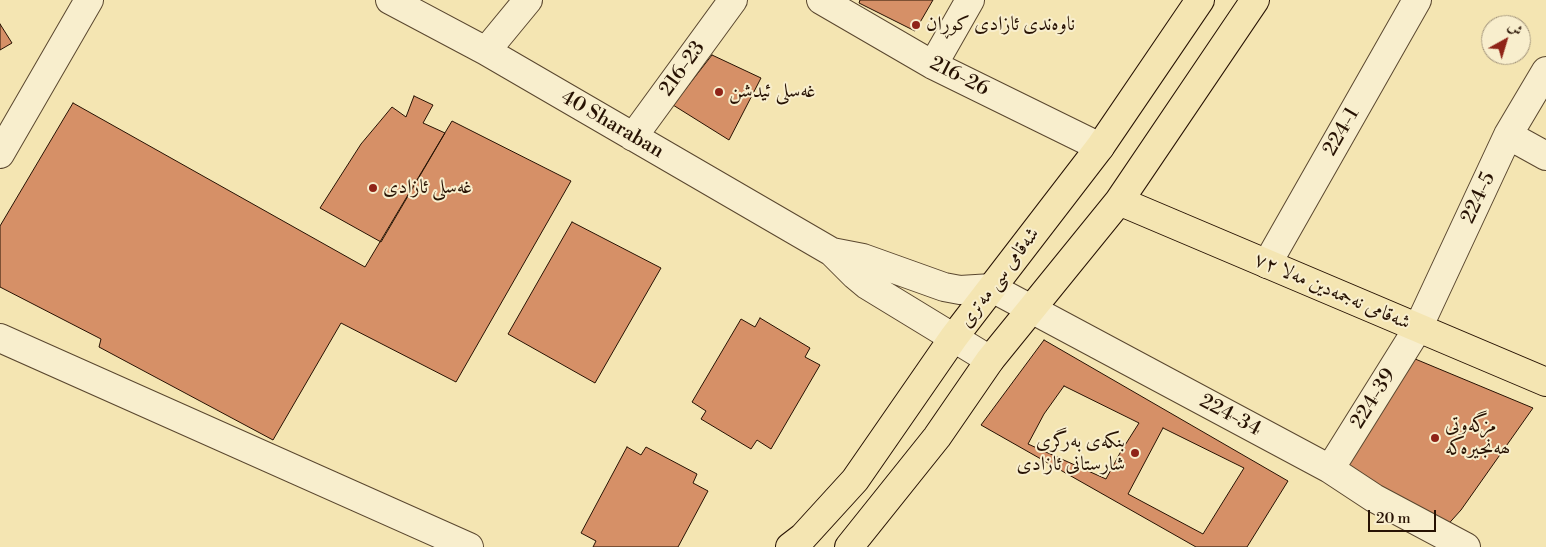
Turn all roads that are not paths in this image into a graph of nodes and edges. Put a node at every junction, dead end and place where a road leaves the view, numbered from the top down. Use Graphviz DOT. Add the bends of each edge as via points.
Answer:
graph roads {
  1 [pos="89,0"];
  2 [pos="390,0"];
  3 [pos="528,0"];
  4 [pos="733,0"];
  5 [pos="822,0"];
  6 [pos="970,0"];
  7 [pos="1200,0"];
  8 [pos="1255,0"];
  9 [pos="1417,0"];
  10 [pos="486,51"];
  11 [pos="934,65"];
  12 [pos="1546,71"];
  13 [pos="1508,135"];
  14 [pos="633,137"];
  15 [pos="1100,147"];
  16 [pos="0,154"];
  17 [pos="1546,156"];
  18 [pos="1119,201"];
  19 [pos="832,252"];
  20 [pos="1267,264"];
  21 [pos="992,288"];
  22 [pos="1032,309"];
  23 [pos="1418,328"];
  24 [pos="954,337"];
  25 [pos="0,338"];
  26 [pos="990,360"];
  27 [pos="1546,382"];
  28 [pos="1330,469"];
  29 [pos="1453,544"];
  30 [pos="469,547"];
  31 [pos="790,547"];
  32 [pos="849,547"];
  1 -- 16 [label="street"];
  2 -- 10 [label="street, 40 Sharaban"];
  3 -- 10 [label="street"];
  4 -- 14 [label="street, 216-23"];
  5 -- 11 [label="street, 216-26"];
  6 -- 11 [label="street"];
  7 -- 15 [label="main road, شەقامی سی مەتری"];
  8 -- 18 [label="main road"];
  9 -- 20 [label="street, 224-1"];
  10 -- 14 [label="street, 40 Sharaban"];
  11 -- 15 [label="street, 216-26"];
  12 -- 13 [label="street, 224-5"];
  13 -- 17 [label="street"];
  13 -- 23 [label="street, 224-5"];
  14 -- 19 [label="street, 40 Sharaban"];
  15 -- 21 [label="main road, شەقامی سی مەتری"];
  18 -- 20 [label="main road, شەقامی نەجمەدین مەلا ٧٢"];
  18 -- 22 [label="main road"];
  19 -- 21 [label="street, 40 Sharaban" via="863,258 944,287 960,290"];
  19 -- 24 [label="street, 40 Sharaban" via="867,285"];
  20 -- 23 [label="main road, شەقامی نەجمەدین مەلا ٧٢"];
  21 -- 22 [label="street, 224-34"];
  21 -- 24 [label="main road, شەقامی سی مەتری"];
  22 -- 26 [label="main road"];
  22 -- 28 [label="street, 224-34"];
  23 -- 27 [label="main road, شەقامی نەجمەدین مەلا ٧٢"];
  23 -- 28 [label="street, 224-39"];
  24 -- 26 [label="street, 40 Sharaban"];
  24 -- 31 [label="main road, شەقامی سی مەتری" via="855,480"];
  25 -- 30 [label="street"];
  26 -- 32 [label="main road" via="937,437"];
  28 -- 29 [label="street, 224-34"];
}
